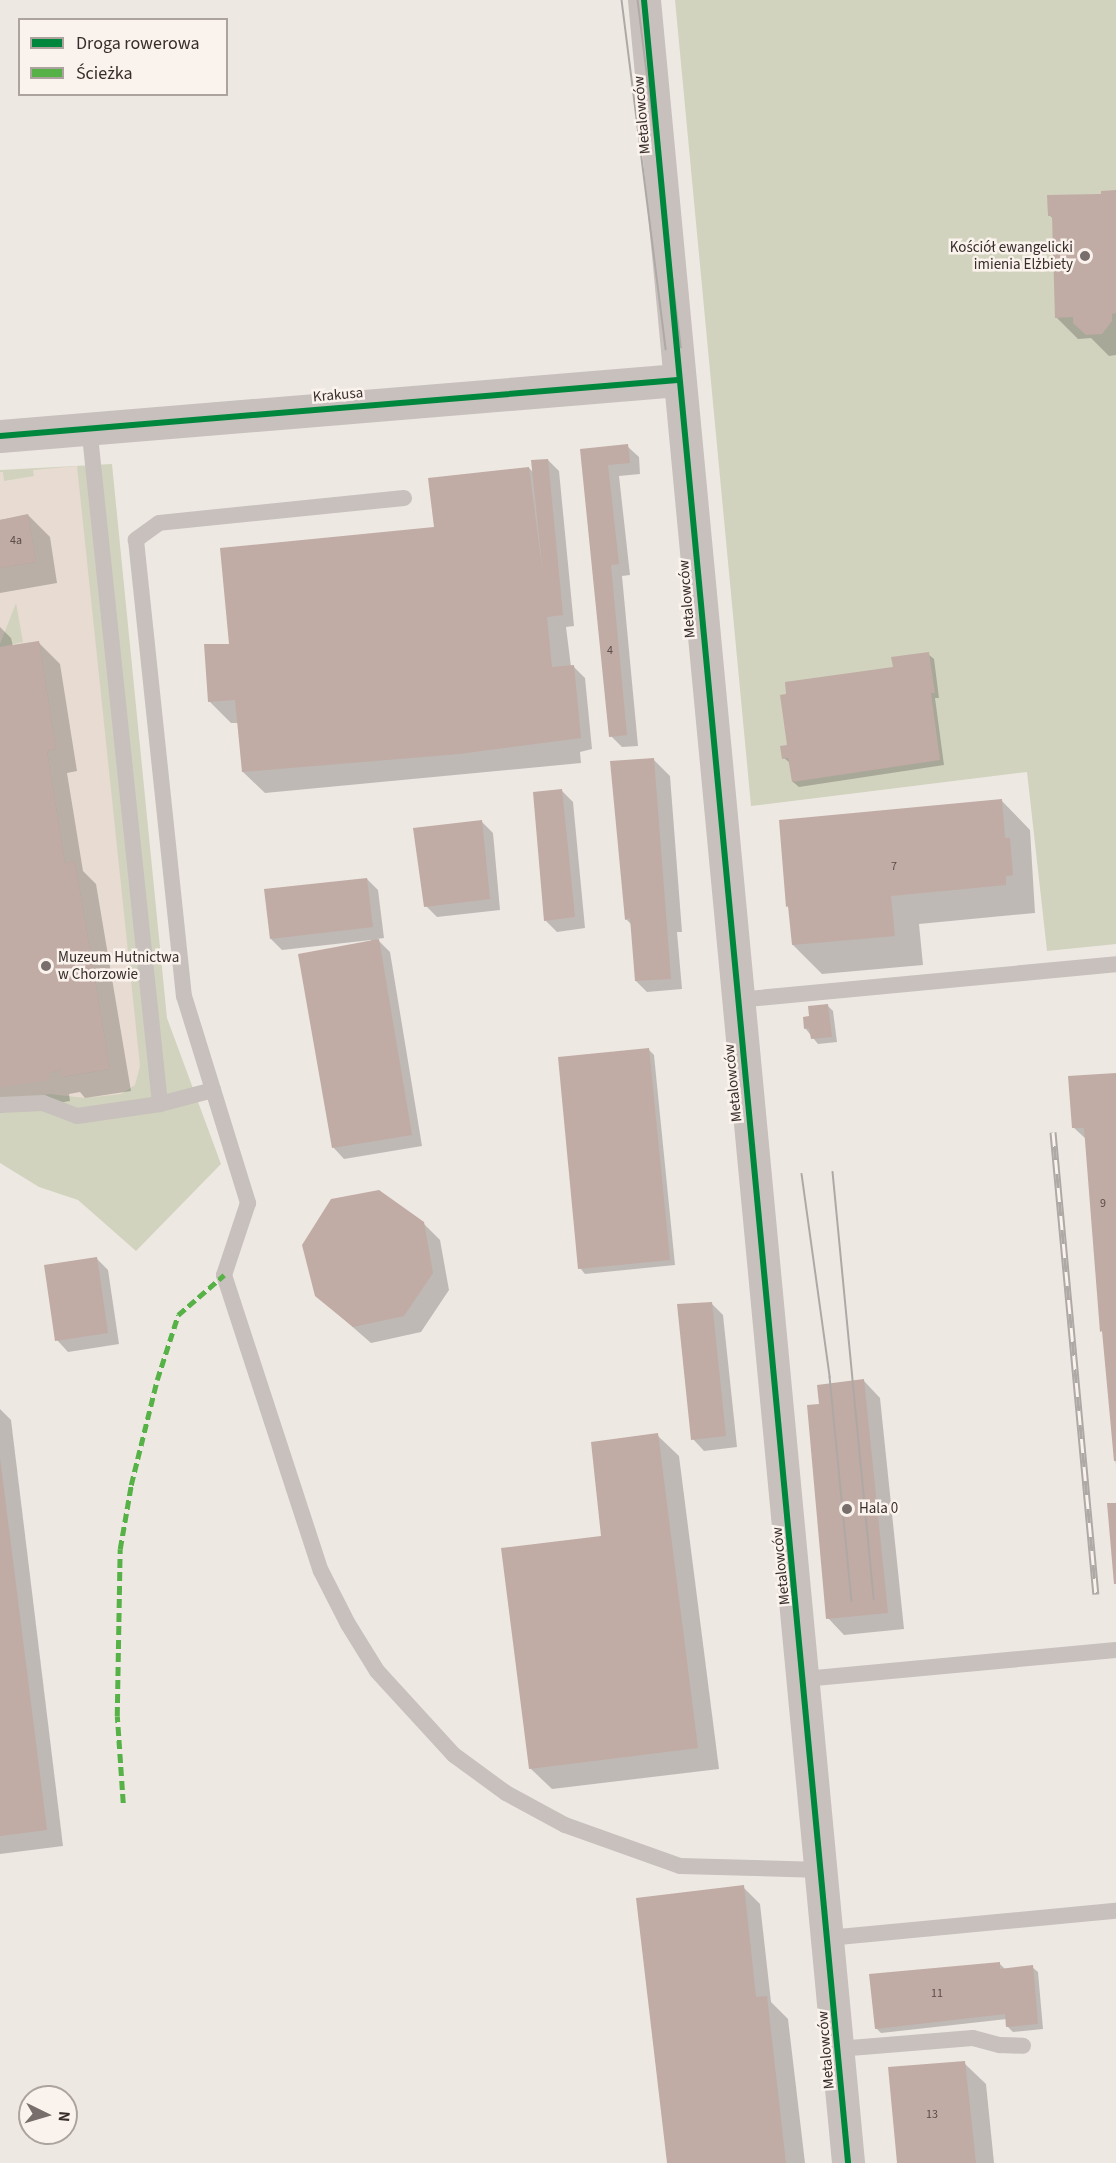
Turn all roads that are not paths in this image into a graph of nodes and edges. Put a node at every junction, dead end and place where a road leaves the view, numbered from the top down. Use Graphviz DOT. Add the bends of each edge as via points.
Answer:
graph roads {
  1 [pos="644,0"];
  2 [pos="678,380"];
  3 [pos="89,426"];
  4 [pos="0,436"];
  5 [pos="404,498"];
  6 [pos="1116,964"];
  7 [pos="737,1000"];
  8 [pos="213,1090"];
  9 [pos="160,1104"];
  10 [pos="0,1105"];
  11 [pos="1116,1650"];
  12 [pos="804,1679"];
  13 [pos="822,1870"];
  14 [pos="1116,1911"];
  15 [pos="828,1938"];
  16 [pos="1023,2046"];
  17 [pos="838,2049"];
  18 [pos="848,2163"];
  1 -- 2 [label="street, Metalowców"];
  2 -- 3 [label="street, Krakusa"];
  2 -- 7 [label="street, Metalowców"];
  3 -- 4 [label="street, Krakusa"];
  3 -- 9 [label="lane"];
  5 -- 8 [label="lane" via="159,523 136,540 184,996"];
  6 -- 7 [label="lane"];
  7 -- 12 [label="street, Metalowców"];
  8 -- 9 [label="lane"];
  8 -- 13 [label="lane" via="248,1203 224,1275 321,1571 377,1671 454,1755 506,1793 565,1825 680,1866"];
  9 -- 10 [label="lane" via="77,1116 43,1103"];
  11 -- 12 [label="lane"];
  12 -- 13 [label="street, Metalowców"];
  13 -- 15 [label="street, Metalowców"];
  14 -- 15 [label="lane"];
  15 -- 17 [label="street, Metalowców"];
  16 -- 17 [label="lane" via="973,2038"];
  17 -- 18 [label="street, Metalowców"];
}
